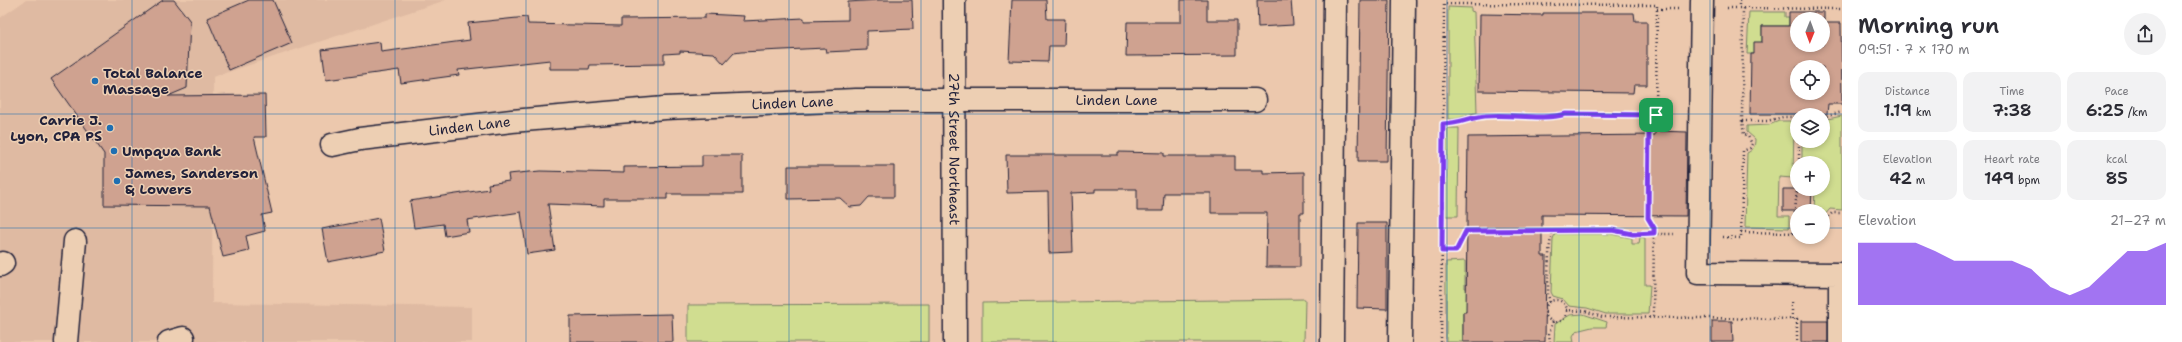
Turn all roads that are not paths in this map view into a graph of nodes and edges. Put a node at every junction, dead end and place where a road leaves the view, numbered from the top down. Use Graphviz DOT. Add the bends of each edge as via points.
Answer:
graph roads {
  1 [pos="954,0"];
  2 [pos="1335,0"];
  3 [pos="1404,0"];
  4 [pos="1702,6"];
  5 [pos="954,100"];
  6 [pos="1255,100"];
  7 [pos="332,144"];
  8 [pos="75,241"];
  9 [pos="68,335"];
  10 [pos="955,342"];
  11 [pos="1332,342"];
  12 [pos="1400,342"];
  13 [pos="1840,342"];
  1 -- 5 [label="street, 27th Street Northeast"];
  2 -- 11 [label="street"];
  3 -- 12 [label="street"];
  4 -- 13 [label="street" via="1698,273 1840,274"];
  5 -- 6 [label="street, Linden Lane"];
  5 -- 7 [label="street, Linden Lane" via="856,100 665,108 512,121"];
  5 -- 10 [label="street, 27th Street Northeast"];
  8 -- 9 [label="street"];
}
